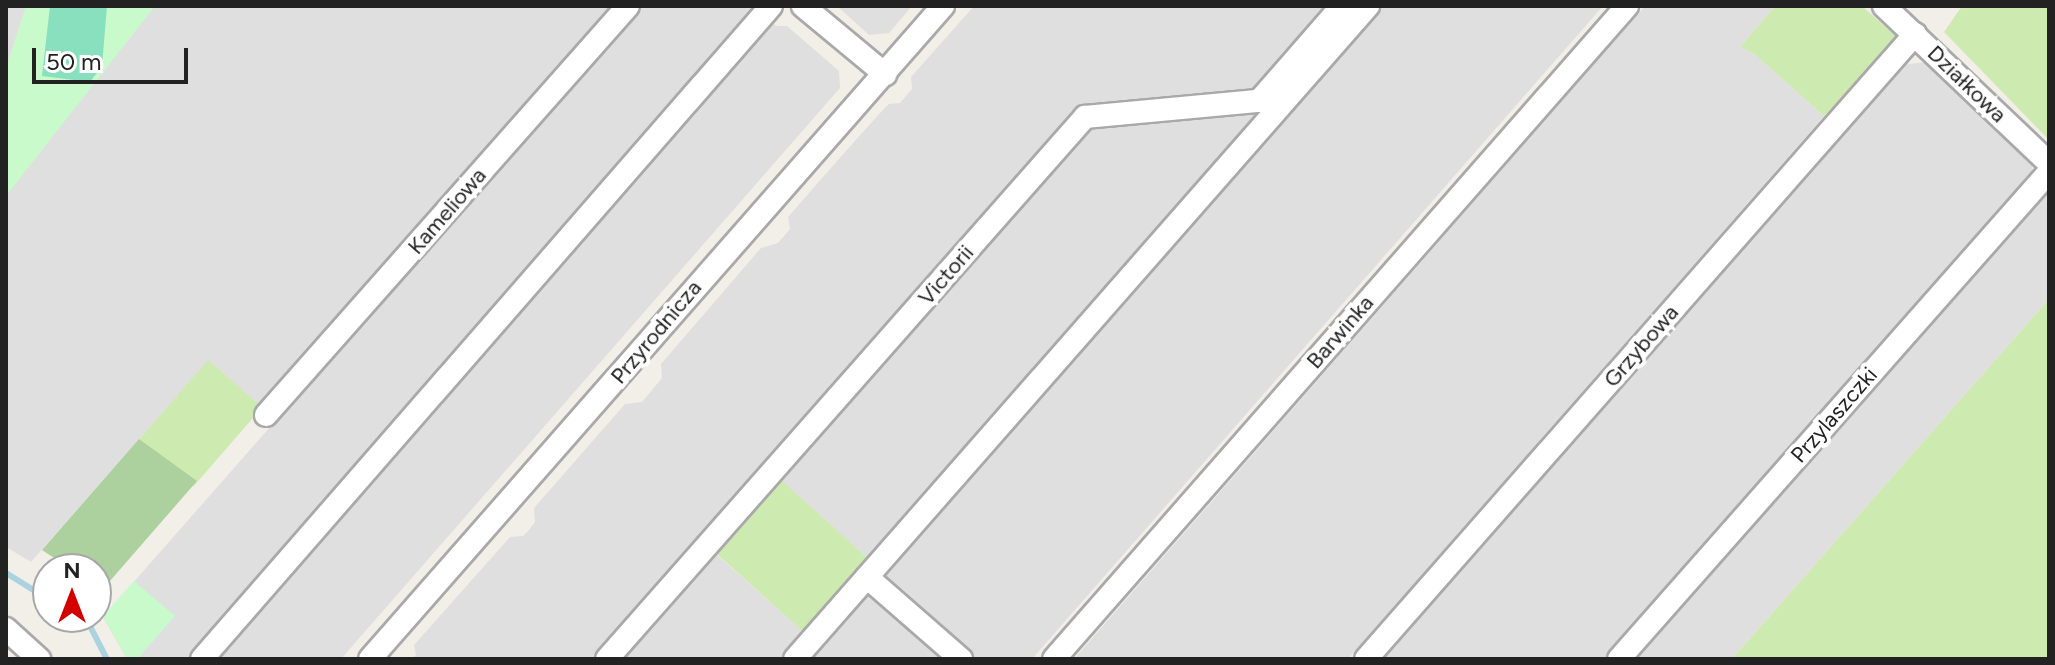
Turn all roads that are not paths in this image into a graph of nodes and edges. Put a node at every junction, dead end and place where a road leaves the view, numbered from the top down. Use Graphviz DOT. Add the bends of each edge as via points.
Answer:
graph roads {
  1 [pos="628,6"];
  2 [pos="771,6"];
  3 [pos="803,6"];
  4 [pos="943,6"];
  5 [pos="1342,6"];
  6 [pos="1368,6"];
  7 [pos="1627,6"];
  8 [pos="1884,6"];
  9 [pos="1915,34"];
  10 [pos="885,74"];
  11 [pos="2049,163"];
  12 [pos="2049,172"];
  13 [pos="266,415"];
  14 [pos="867,577"];
  15 [pos="6,629"];
  16 [pos="39,659"];
  17 [pos="202,659"];
  18 [pos="370,659"];
  19 [pos="607,659"];
  20 [pos="795,659"];
  21 [pos="961,659"];
  22 [pos="1054,659"];
  23 [pos="1366,659"];
  24 [pos="1619,659"];
  1 -- 13 [label="street, Kameliowa"];
  2 -- 17 [label="street"];
  3 -- 10 [label="street"];
  4 -- 10 [label="street, Przyrodnicza"];
  5 -- 19 [label="street, Victorii" via="1259,101 1085,117"];
  6 -- 14 [label="street"];
  7 -- 22 [label="street, Barwinka"];
  8 -- 9 [label="street, Działkowa"];
  9 -- 11 [label="street, Działkowa"];
  9 -- 23 [label="street, Grzybowa"];
  10 -- 18 [label="street, Przyrodnicza"];
  12 -- 24 [label="street, Przylaszczki"];
  14 -- 20 [label="street"];
  14 -- 21 [label="street"];
  15 -- 16 [label="street"];
}
